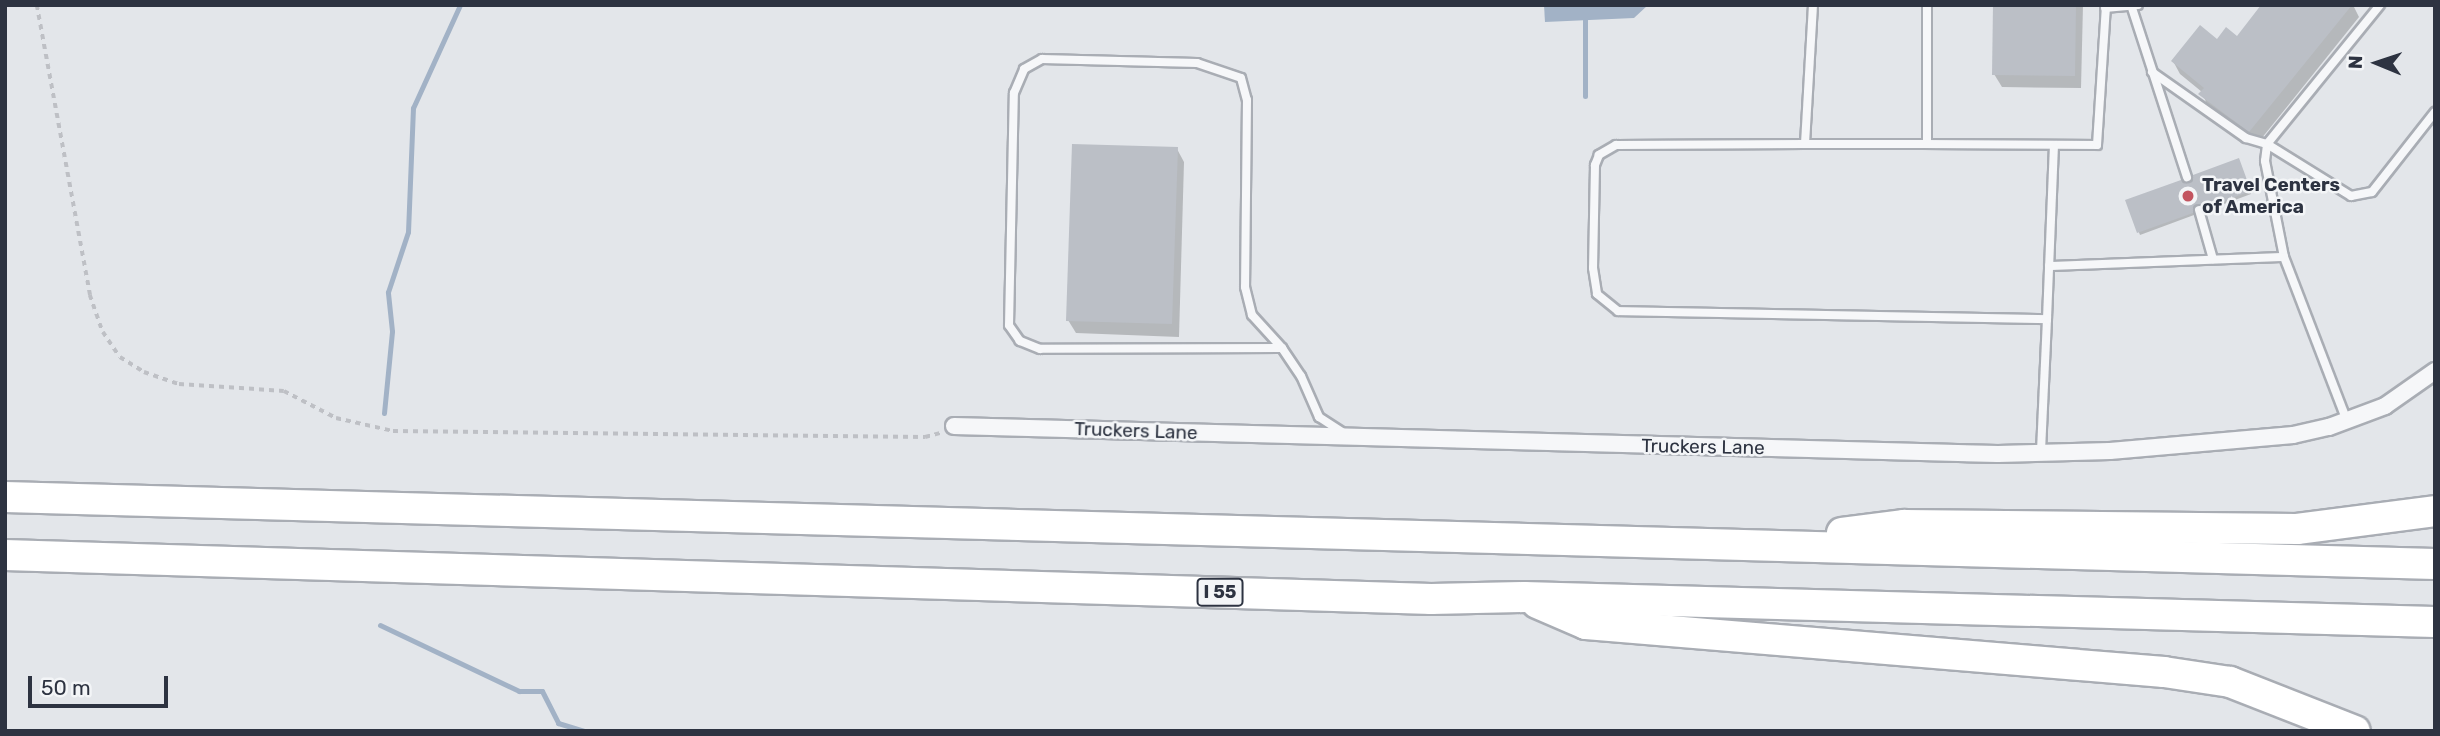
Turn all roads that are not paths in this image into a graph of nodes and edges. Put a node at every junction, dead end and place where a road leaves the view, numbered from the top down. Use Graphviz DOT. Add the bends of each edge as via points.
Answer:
graph roads {
  1 [pos="1813,5"];
  2 [pos="1927,5"];
  3 [pos="2380,5"];
  4 [pos="2105,7"];
  5 [pos="2135,7"];
  6 [pos="2152,72"];
  7 [pos="2435,112"];
  8 [pos="1805,144"];
  9 [pos="1927,144"];
  10 [pos="2267,144"];
  11 [pos="2054,145"];
  12 [pos="2187,177"];
  13 [pos="2199,210"];
  14 [pos="2284,257"];
  15 [pos="2213,259"];
  16 [pos="2049,266"];
  17 [pos="2048,319"];
  18 [pos="1282,348"];
  19 [pos="2435,371"];
  20 [pos="2347,421"];
  21 [pos="954,426"];
  22 [pos="1349,436"];
  23 [pos="2041,453"];
  24 [pos="5,497"];
  25 [pos="2435,511"];
  26 [pos="1753,545"];
  27 [pos="5,555"];
  28 [pos="2435,564"];
  29 [pos="1524,597"];
  30 [pos="2435,622"];
  31 [pos="2355,731"];
  1 -- 8 [label="lane"];
  2 -- 9 [label="lane"];
  3 -- 10 [label="lane"];
  4 -- 5 [label="lane"];
  4 -- 11 [label="lane" via="2098,145"];
  5 -- 6 [label="lane"];
  6 -- 10 [label="lane" via="2246,138"];
  6 -- 12 [label="lane"];
  7 -- 10 [label="lane" via="2365,196 2344,194"];
  8 -- 9 [label="lane"];
  8 -- 17 [label="lane" via="1624,144 1604,150 1595,165 1593,268 1597,294 1618,310"];
  9 -- 11 [label="lane"];
  10 -- 14 [label="lane" via="2265,161"];
  11 -- 16 [label="lane"];
  13 -- 15 [label="lane"];
  14 -- 15 [label="lane"];
  14 -- 20 [label="lane"];
  15 -- 16 [label="lane"];
  16 -- 17 [label="lane"];
  17 -- 23 [label="lane"];
  18 -- 18 [label="lane" via="1252,315 1245,287 1247,100 1241,78 1198,63 1042,59 1024,69 1014,93 1009,325 1020,341 1040,349"];
  18 -- 22 [label="lane" via="1301,376 1319,417"];
  19 -- 20 [label="street, Truckers Lane" via="2385,406"];
  20 -- 23 [label="street, Truckers Lane" via="2293,435"];
  21 -- 22 [label="street, Truckers Lane"];
  22 -- 23 [label="street, Truckers Lane"];
  24 -- 26 [label="highway"];
  25 -- 26 [label="highway" via="2297,529 1904,525"];
  26 -- 28 [label="highway"];
  27 -- 29 [label="highway, I 55" via="1417,598"];
  29 -- 30 [label="highway, I 55"];
  29 -- 31 [label="highway" via="1586,624 1999,654 2230,682"];
}
